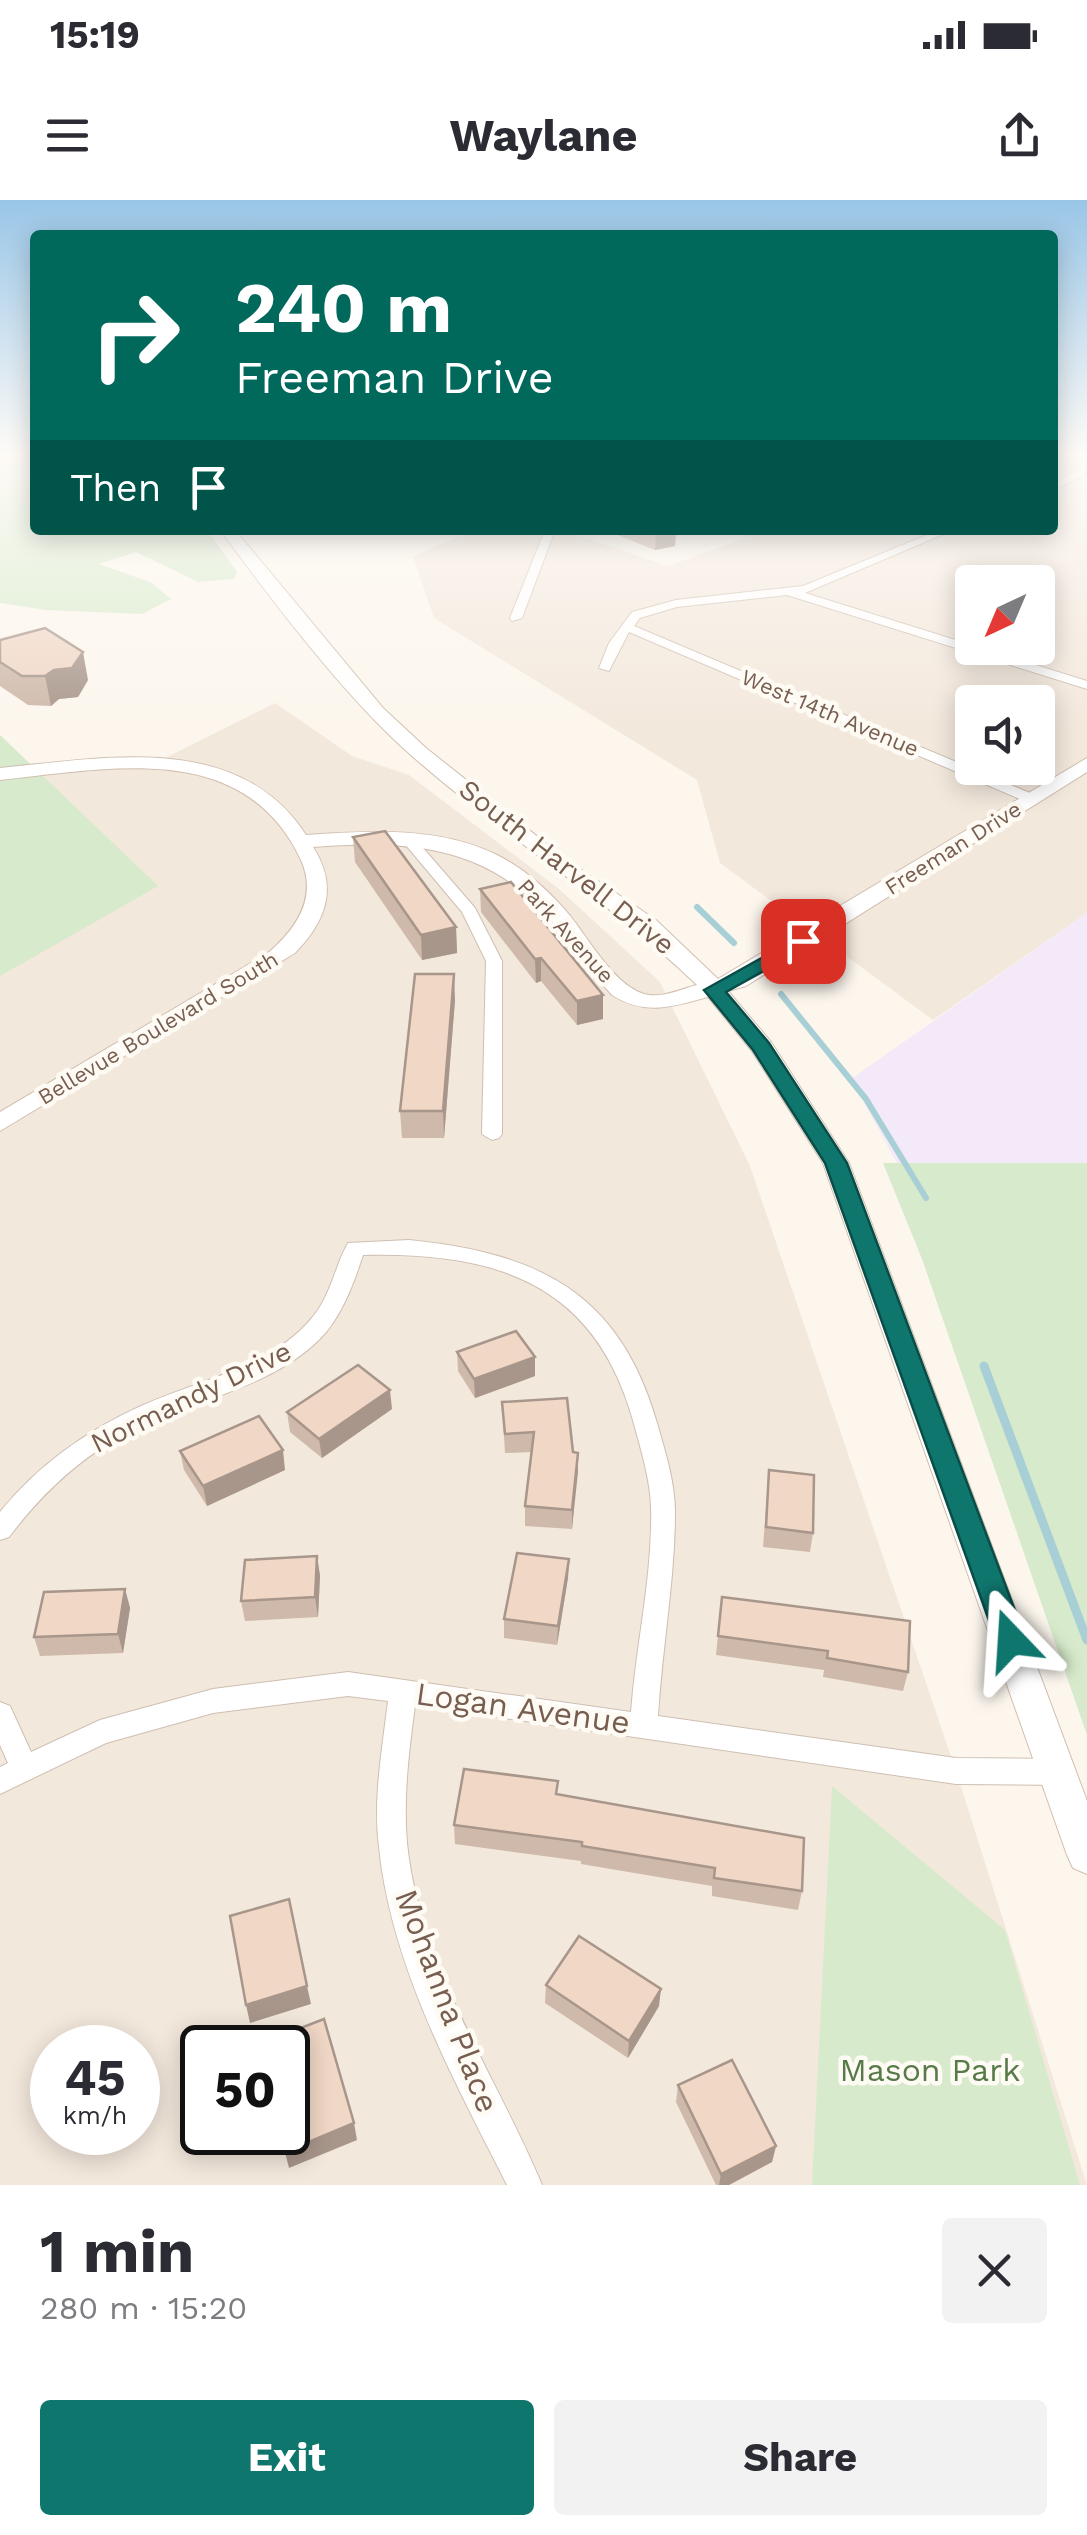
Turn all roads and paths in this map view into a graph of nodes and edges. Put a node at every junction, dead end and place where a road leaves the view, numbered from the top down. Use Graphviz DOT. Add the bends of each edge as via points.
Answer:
graph roads {
  1 [pos="240,545"];
  2 [pos="544,545"];
  3 [pos="914,545"];
  4 [pos="789,591"];
  5 [pos="516,618"];
  6 [pos="627,627"];
  7 [pos="605,668"];
  8 [pos="1087,685"];
  9 [pos="1087,764"];
  10 [pos="0,774"];
  11 [pos="1032,799"];
  12 [pos="406,837"];
  13 [pos="301,842"];
  14 [pos="714,990"];
  15 [pos="0,1123"];
  16 [pos="492,1134"];
  17 [pos="0,1530"];
  18 [pos="403,1692"];
  19 [pos="0,1714"];
  20 [pos="644,1724"];
  21 [pos="1060,1772"];
  22 [pos="12,1774"];
  23 [pos="1087,1855"];
  24 [pos="525,2185"];
  1 -- 14 [label="street, South Harvell Drive" via="377,712 419,752 648,925"];
  2 -- 5 [label="street"];
  3 -- 4 [label="street" via="828,582"];
  4 -- 6 [label="street" via="648,610"];
  4 -- 8 [label="street"];
  6 -- 7 [label="street"];
  6 -- 11 [label="street, West 14th Avenue"];
  9 -- 11 [label="street, Freeman Drive"];
  10 -- 13 [label="street, Bellevue Boulevard South" via="125,763 204,768 258,790"];
  11 -- 14 [label="street, Freeman Drive"];
  12 -- 13 [label="street, Park Avenue"];
  12 -- 14 [label="street, Park Avenue" via="458,844 515,875 636,1000 676,1000"];
  12 -- 16 [label="street" via="469,911 494,961"];
  13 -- 15 [label="street, Bellevue Boulevard South" via="317,874 318,898 290,947"];
  14 -- 21 [label="street, South Harvell Drive" via="762,1047 836,1163"];
  17 -- 20 [label="street, Normandy Drive" via="26,1495 116,1428 256,1372 298,1347 330,1316 348,1282 354,1248 453,1248 502,1261 538,1278 613,1338 646,1418 663,1508"];
  18 -- 20 [label="street, Logan Avenue"];
  18 -- 22 [label="street, Logan Avenue" via="348,1684 212,1701 100,1732"];
  18 -- 24 [label="street, Mohanna Place" via="392,1780 396,1866 469,2074"];
  19 -- 22 [label="street"];
  20 -- 21 [label="street, Logan Avenue" via="956,1770"];
  21 -- 23 [label="street, South Harvell Drive"];
}
